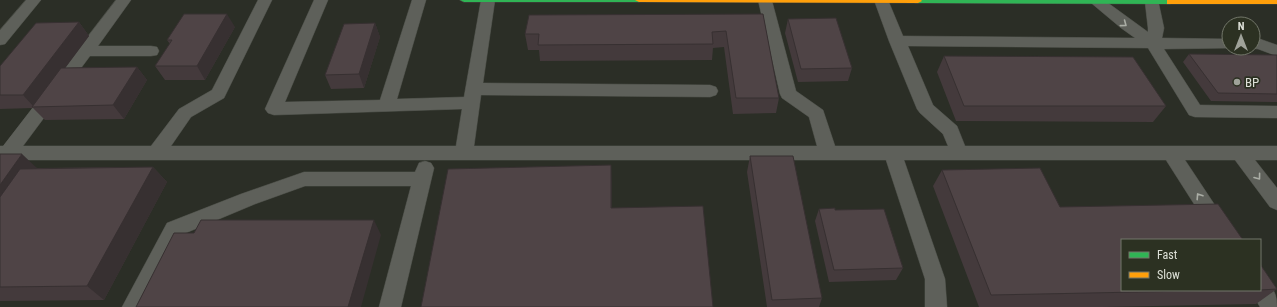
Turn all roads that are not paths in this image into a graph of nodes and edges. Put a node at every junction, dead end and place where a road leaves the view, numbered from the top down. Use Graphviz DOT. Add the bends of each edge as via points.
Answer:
graph roads {
  1 [pos="34,0"];
  2 [pos="124,0"];
  3 [pos="265,0"];
  4 [pos="321,0"];
  5 [pos="419,0"];
  6 [pos="464,0"];
  7 [pos="488,0"];
  8 [pos="505,0"];
  9 [pos="551,0"];
  10 [pos="765,1"];
  11 [pos="881,1"];
  12 [pos="1102,1"];
  13 [pos="1161,1"];
  14 [pos="1277,2"];
  15 [pos="0,40"];
  16 [pos="897,41"];
  17 [pos="1153,43"];
  18 [pos="1221,44"];
  19 [pos="1261,44"];
  20 [pos="85,51"];
  21 [pos="150,51"];
  22 [pos="1277,51"];
  23 [pos="710,91"];
  24 [pos="473,96"];
  25 [pos="386,106"];
  26 [pos="1277,112"];
  27 [pos="4,153"];
  28 [pos="156,153"];
  29 [pos="428,153"];
  30 [pos="464,153"];
  31 [pos="828,153"];
  32 [pos="893,153"];
  33 [pos="959,153"];
  34 [pos="1171,153"];
  35 [pos="1240,153"];
  36 [pos="1277,153"];
  37 [pos="422,179"];
  38 [pos="1277,202"];
  39 [pos="1227,239"];
  40 [pos="1261,290"];
  41 [pos="132,307"];
  42 [pos="390,307"];
  43 [pos="936,307"];
  44 [pos="1272,307"];
  1 -- 15 [label="lane"];
  2 -- 20 [label="lane"];
  3 -- 28 [label="lane" via="218,94 185,113"];
  4 -- 25 [label="lane" via="274,109"];
  5 -- 25 [label="lane"];
  6 -- 7 [label="main road"];
  7 -- 8 [label="main road"];
  7 -- 24 [label="lane"];
  8 -- 9 [label="main road"];
  9 -- 10 [label="main road"];
  10 -- 11 [label="main road"];
  10 -- 31 [label="lane" via="788,94 818,114"];
  11 -- 12 [label="main road"];
  11 -- 16 [label="lane"];
  12 -- 13 [label="main road"];
  12 -- 17 [label="lane, one-way" via="1126,25"];
  13 -- 14 [label="main road"];
  13 -- 17 [label="lane"];
  16 -- 17 [label="lane"];
  16 -- 33 [label="lane" via="926,109 951,131"];
  17 -- 18 [label="lane"];
  17 -- 26 [label="lane" via="1195,111"];
  19 -- 22 [label="lane"];
  20 -- 21 [label="lane"];
  20 -- 27 [label="lane"];
  23 -- 24 [label="lane"];
  24 -- 25 [label="lane"];
  24 -- 30 [label="lane"];
  27 -- 28 [label="lane"];
  28 -- 29 [label="lane"];
  29 -- 30 [label="lane"];
  29 -- 37 [label="lane"];
  30 -- 31 [label="lane"];
  31 -- 32 [label="lane"];
  32 -- 33 [label="lane"];
  32 -- 43 [label="lane" via="935,278"];
  33 -- 34 [label="lane"];
  34 -- 35 [label="lane"];
  39 -- 34 [label="lane, one-way"];
  35 -- 36 [label="lane"];
  35 -- 38 [label="lane, one-way"];
  37 -- 41 [label="lane" via="304,179 174,229"];
  37 -- 42 [label="lane"];
  40 -- 44 [label="lane"];
}
